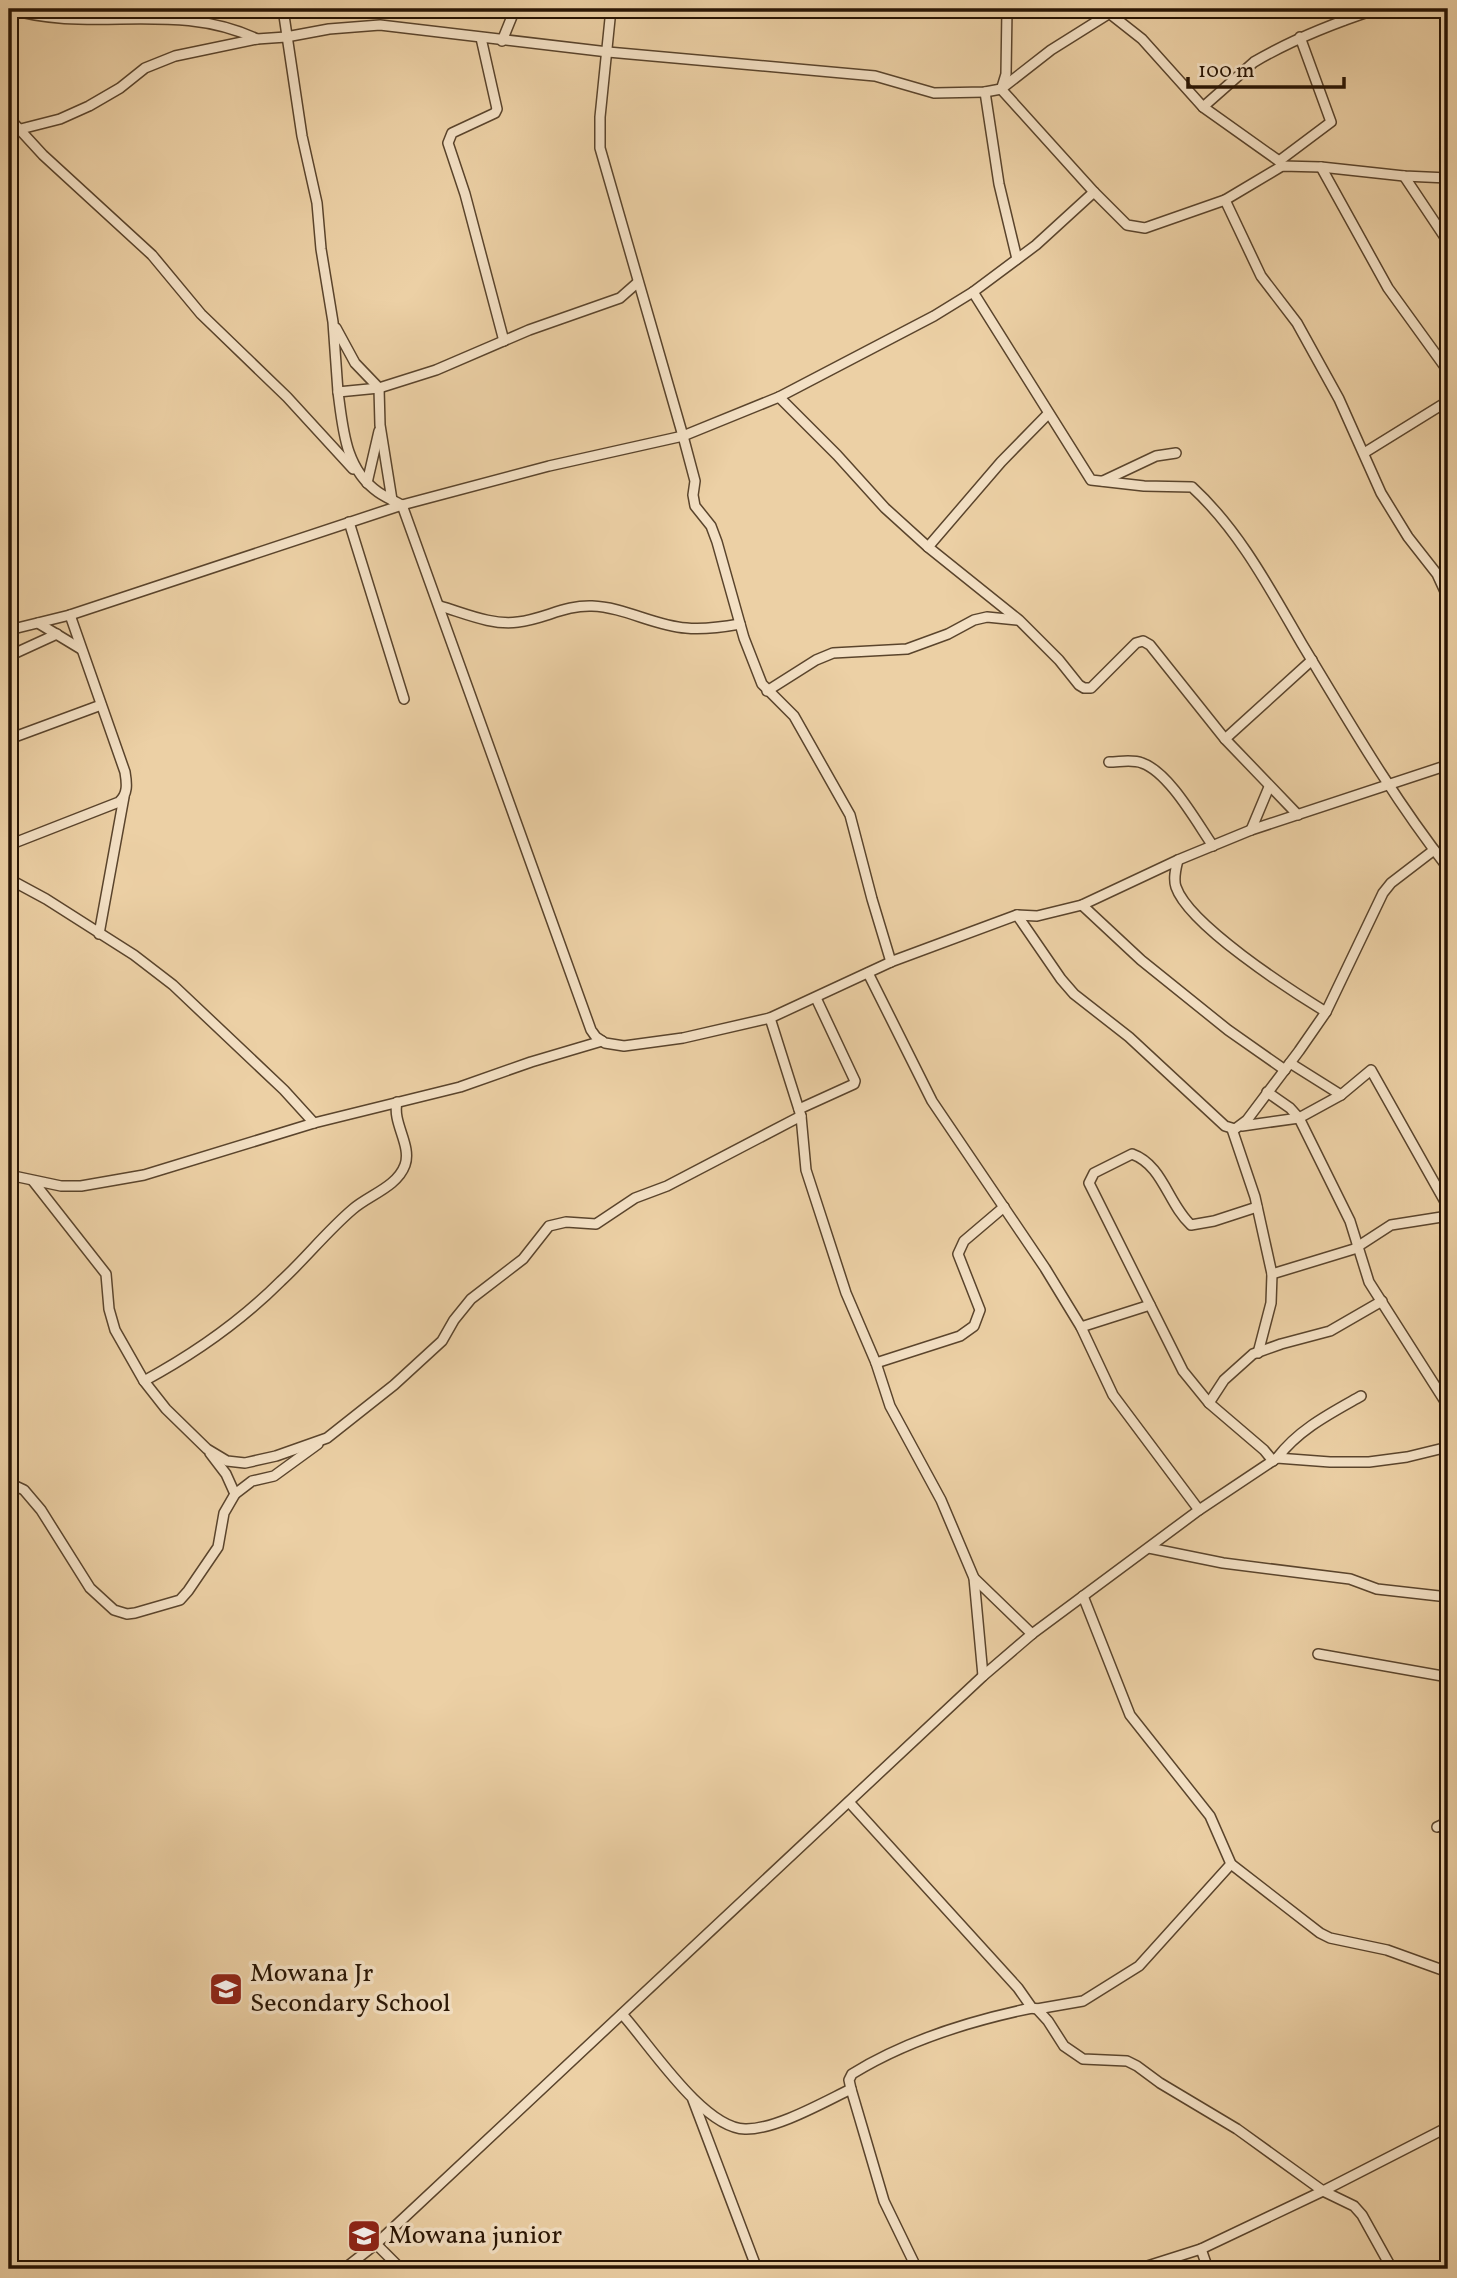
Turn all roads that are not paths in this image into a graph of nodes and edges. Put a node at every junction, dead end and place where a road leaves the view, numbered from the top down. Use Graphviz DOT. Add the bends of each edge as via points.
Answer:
graph roads {
  1 [pos="9,9"];
  2 [pos="283,9"];
  3 [pos="515,9"];
  4 [pos="611,9"];
  5 [pos="1007,9"];
  6 [pos="1127,9"];
  7 [pos="1338,9"];
  8 [pos="1377,9"];
  9 [pos="1110,13"];
  10 [pos="1343,20"];
  11 [pos="286,37"];
  12 [pos="1300,37"];
  13 [pos="257,38"];
  14 [pos="481,38"];
  15 [pos="502,41"];
  16 [pos="608,52"];
  17 [pos="1001,89"];
  18 [pos="985,92"];
  19 [pos="1203,107"];
  20 [pos="9,118"];
  21 [pos="14,131"];
  22 [pos="1281,164"];
  23 [pos="1321,167"];
  24 [pos="1404,176"];
  25 [pos="1448,178"];
  26 [pos="1094,192"];
  27 [pos="1225,200"];
  28 [pos="1448,242"];
  29 [pos="1017,259"];
  30 [pos="637,283"];
  31 [pos="973,292"];
  32 [pos="620,298"];
  33 [pos="642,299"];
  34 [pos="333,322"];
  35 [pos="504,341"];
  36 [pos="1448,371"];
  37 [pos="379,388"];
  38 [pos="338,392"];
  39 [pos="779,397"];
  40 [pos="1448,401"];
  41 [pos="1048,414"];
  42 [pos="380,425"];
  43 [pos="683,436"];
  44 [pos="1176,453"];
  45 [pos="1364,453"];
  46 [pos="357,473"];
  47 [pos="367,482"];
  48 [pos="1100,482"];
  49 [pos="392,500"];
  50 [pos="402,505"];
  51 [pos="349,522"];
  52 [pos="928,547"];
  53 [pos="1448,567"];
  54 [pos="1437,574"];
  55 [pos="992,598"];
  56 [pos="1448,598"];
  57 [pos="440,606"];
  58 [pos="69,615"];
  59 [pos="987,617"];
  60 [pos="1019,620"];
  61 [pos="38,623"];
  62 [pos="740,624"];
  63 [pos="9,630"];
  64 [pos="57,634"];
  65 [pos="81,649"];
  66 [pos="9,656"];
  67 [pos="1312,660"];
  68 [pos="767,691"];
  69 [pos="404,699"];
  70 [pos="101,705"];
  71 [pos="9,739"];
  72 [pos="1225,739"];
  73 [pos="1109,762"];
  74 [pos="1448,765"];
  75 [pos="1389,785"];
  76 [pos="1269,787"];
  77 [pos="124,797"];
  78 [pos="1298,815"];
  79 [pos="1251,830"];
  80 [pos="9,845"];
  81 [pos="1213,846"];
  82 [pos="1434,850"];
  83 [pos="1178,859"];
  84 [pos="1448,868"];
  85 [pos="9,879"];
  86 [pos="1082,905"];
  87 [pos="1017,915"];
  88 [pos="99,934"];
  89 [pos="891,962"];
  90 [pos="868,973"];
  91 [pos="816,998"];
  92 [pos="1326,1012"];
  93 [pos="771,1017"];
  94 [pos="602,1041"];
  95 [pos="1287,1066"];
  96 [pos="1267,1092"];
  97 [pos="1341,1095"];
  98 [pos="397,1102"];
  99 [pos="800,1112"];
  100 [pos="1299,1118"];
  101 [pos="314,1123"];
  102 [pos="1236,1128"];
  103 [pos="9,1175"];
  104 [pos="33,1181"];
  105 [pos="1004,1207"];
  106 [pos="1257,1207"];
  107 [pos="1448,1207"];
  108 [pos="1448,1216"];
  109 [pos="1360,1246"];
  110 [pos="1272,1274"];
  111 [pos="1382,1301"];
  112 [pos="1150,1305"];
  113 [pos="1081,1327"];
  114 [pos="1258,1353"];
  115 [pos="876,1363"];
  116 [pos="144,1381"];
  117 [pos="1361,1396"];
  118 [pos="1209,1403"];
  119 [pos="1448,1406"];
  120 [pos="327,1438"];
  121 [pos="1448,1447"];
  122 [pos="207,1449"];
  123 [pos="1275,1460"];
  124 [pos="9,1483"];
  125 [pos="235,1494"];
  126 [pos="1199,1510"];
  127 [pos="1149,1548"];
  128 [pos="974,1578"];
  129 [pos="1083,1596"];
  130 [pos="1448,1597"];
  131 [pos="1032,1634"];
  132 [pos="1318,1654"];
  133 [pos="982,1676"];
  134 [pos="1448,1677"];
  135 [pos="849,1802"];
  136 [pos="1448,1822"];
  137 [pos="1437,1827"];
  138 [pos="1231,1864"];
  139 [pos="1448,1972"];
  140 [pos="1034,2009"];
  141 [pos="622,2014"];
  142 [pos="851,2089"];
  143 [pos="692,2098"];
  144 [pos="1448,2127"];
  145 [pos="1323,2191"];
  146 [pos="376,2244"];
  147 [pos="1202,2249"];
  148 [pos="344,2269"];
  149 [pos="401,2269"];
  150 [pos="757,2269"];
  151 [pos="917,2269"];
  152 [pos="1138,2269"];
  153 [pos="1208,2269"];
  154 [pos="1392,2269"];
  1 -- 13 [label="street" via="30,16 154,11 222,20"];
  2 -- 11 [label="street"];
  3 -- 15 [label="street"];
  4 -- 16 [label="street"];
  5 -- 17 [label="street" via="1006,74"];
  6 -- 9 [label="street"];
  7 -- 10 [label="street"];
  8 -- 10 [label="street"];
  9 -- 17 [label="street"];
  9 -- 19 [label="street" via="1142,39"];
  10 -- 12 [label="street"];
  11 -- 13 [label="street"];
  11 -- 14 [label="street" via="380,25"];
  11 -- 34 [label="street" via="317,203"];
  12 -- 19 [label="street" via="1254,62"];
  12 -- 22 [label="street" via="1331,122"];
  13 -- 21 [label="street" via="175,56 145,68 89,106"];
  14 -- 15 [label="street"];
  14 -- 35 [label="street" via="498,109 452,133 448,143"];
  15 -- 16 [label="street"];
  16 -- 18 [label="street" via="875,76 934,93"];
  16 -- 30 [label="street" via="600,148"];
  17 -- 18 [label="street"];
  17 -- 26 [label="street"];
  18 -- 29 [label="street" via="999,184"];
  19 -- 22 [label="street"];
  20 -- 21 [label="street"];
  21 -- 46 [label="street" via="152,255 201,314"];
  22 -- 23 [label="street"];
  22 -- 27 [label="street"];
  23 -- 24 [label="street"];
  23 -- 36 [label="street" via="1388,288"];
  24 -- 25 [label="street"];
  24 -- 28 [label="street"];
  26 -- 27 [label="street" via="1127,225 1145,228"];
  26 -- 29 [label="street"];
  27 -- 45 [label="street" via="1261,276 1297,323"];
  29 -- 31 [label="street"];
  30 -- 32 [label="street"];
  30 -- 33 [label="street"];
  31 -- 39 [label="street"];
  31 -- 41 [label="street"];
  32 -- 33 [label="street"];
  32 -- 35 [label="street"];
  33 -- 43 [label="street"];
  34 -- 37 [label="street" via="355,363"];
  34 -- 38 [label="street"];
  35 -- 37 [label="street"];
  37 -- 38 [label="street"];
  37 -- 42 [label="street"];
  38 -- 46 [label="street" via="346,447"];
  39 -- 43 [label="street"];
  39 -- 52 [label="street"];
  40 -- 45 [label="street"];
  41 -- 48 [label="street" via="1086,474"];
  41 -- 52 [label="street"];
  42 -- 47 [label="street"];
  42 -- 49 [label="street"];
  43 -- 50 [label="street"];
  43 -- 62 [label="street" via="695,481 695,506 711,526"];
  44 -- 48 [label="street" via="1156,456"];
  45 -- 54 [label="street" via="1381,493"];
  46 -- 47 [label="street"];
  47 -- 49 [label="street"];
  48 -- 67 [label="street" via="1192,487 1214,507 1255,565"];
  49 -- 50 [label="street"];
  50 -- 51 [label="street"];
  50 -- 57 [label="street"];
  51 -- 58 [label="street"];
  51 -- 69 [label="street"];
  52 -- 55 [label="street"];
  53 -- 54 [label="street"];
  54 -- 56 [label="street"];
  55 -- 59 [label="street"];
  55 -- 60 [label="street"];
  57 -- 62 [label="street" via="497,622 517,623 563,608 592,606 685,628"];
  57 -- 94 [label="street" via="591,1030"];
  58 -- 61 [label="street"];
  58 -- 65 [label="street"];
  59 -- 60 [label="street"];
  59 -- 68 [label="street" via="907,649 833,653"];
  60 -- 72 [label="street" via="1084,688 1091,688 1136,643 1150,645"];
  61 -- 63 [label="street"];
  61 -- 64 [label="street"];
  62 -- 68 [label="street"];
  64 -- 65 [label="street"];
  64 -- 66 [label="street"];
  65 -- 70 [label="street"];
  67 -- 72 [label="street"];
  67 -- 75 [label="street"];
  68 -- 89 [label="street" via="801,727 850,815"];
  70 -- 71 [label="street"];
  70 -- 77 [label="street" via="125,772"];
  72 -- 76 [label="street"];
  73 -- 81 [label="street" via="1138,761 1157,772"];
  74 -- 75 [label="street"];
  75 -- 78 [label="street"];
  75 -- 82 [label="street"];
  76 -- 78 [label="street"];
  76 -- 79 [label="street"];
  77 -- 80 [label="street"];
  77 -- 88 [label="street"];
  78 -- 79 [label="street"];
  79 -- 81 [label="street"];
  81 -- 83 [label="street"];
  82 -- 84 [label="street"];
  82 -- 92 [label="street" via="1383,892"];
  83 -- 86 [label="street"];
  83 -- 92 [label="street" via="1177,888 1210,929"];
  85 -- 88 [label="street"];
  86 -- 87 [label="street" via="1044,915"];
  86 -- 95 [label="street" via="1141,960 1219,1022"];
  87 -- 89 [label="street"];
  87 -- 102 [label="street" via="1074,994 1129,1037 1217,1119"];
  88 -- 101 [label="street" via="173,985"];
  89 -- 90 [label="street"];
  90 -- 91 [label="street"];
  90 -- 105 [label="street" via="932,1101"];
  91 -- 93 [label="street"];
  91 -- 99 [label="street" via="855,1081"];
  92 -- 95 [label="street"];
  93 -- 94 [label="street" via="650,1044 614,1046"];
  93 -- 99 [label="street"];
  94 -- 98 [label="street" via="460,1087"];
  95 -- 96 [label="street"];
  95 -- 97 [label="street"];
  96 -- 100 [label="street"];
  96 -- 102 [label="street"];
  97 -- 100 [label="street"];
  97 -- 107 [label="street" via="1371,1070"];
  98 -- 101 [label="street"];
  98 -- 116 [label="street" via="396,1120 406,1156 405,1166 392,1182 353,1209 242,1315 187,1358"];
  99 -- 115 [label="street" via="806,1170 846,1293"];
  99 -- 120 [label="street" via="667,1186 635,1198 596,1224 548,1226 523,1258 471,1299 442,1341"];
  100 -- 102 [label="street"];
  100 -- 109 [label="street"];
  101 -- 104 [label="street" via="111,1182 71,1186"];
  102 -- 106 [label="street"];
  103 -- 104 [label="street"];
  104 -- 116 [label="street" via="106,1274 116,1330"];
  105 -- 113 [label="street"];
  105 -- 115 [label="street" via="964,1241 958,1254 980,1310 974,1326 960,1336"];
  106 -- 110 [label="street"];
  106 -- 112 [label="street" via="1191,1224 1151,1167 1136,1155 1094,1173 1089,1183"];
  108 -- 109 [label="street" via="1391,1225"];
  109 -- 110 [label="street"];
  109 -- 111 [label="street" via="1369,1282"];
  110 -- 114 [label="street" via="1271,1303"];
  111 -- 114 [label="street" via="1330,1331"];
  111 -- 119 [label="street"];
  112 -- 113 [label="street"];
  112 -- 118 [label="street" via="1183,1371"];
  113 -- 126 [label="street" via="1113,1395"];
  114 -- 118 [label="street" via="1236,1367"];
  115 -- 128 [label="street" via="890,1406 940,1500"];
  116 -- 122 [label="street"];
  117 -- 123 [label="street" via="1311,1426"];
  118 -- 123 [label="street"];
  120 -- 122 [label="street" via="245,1464 227,1461"];
  120 -- 125 [label="street" via="274,1476 252,1480"];
  121 -- 123 [label="street" via="1369,1462"];
  122 -- 125 [label="street"];
  123 -- 126 [label="street"];
  124 -- 125 [label="street" via="24,1490 41,1510 90,1588 114,1610 127,1614 180,1600 218,1547 224,1513"];
  126 -- 127 [label="street"];
  127 -- 129 [label="street"];
  127 -- 130 [label="street" via="1223,1563 1350,1579 1377,1589"];
  128 -- 131 [label="street"];
  128 -- 133 [label="street"];
  129 -- 131 [label="street"];
  129 -- 138 [label="street" via="1130,1715 1209,1816"];
  131 -- 133 [label="street"];
  132 -- 134 [label="street"];
  133 -- 135 [label="street"];
  135 -- 140 [label="street"];
  135 -- 141 [label="street"];
  136 -- 137 [label="street"];
  138 -- 139 [label="street" via="1330,1938 1387,1950"];
  138 -- 140 [label="street" via="1139,1966 1083,2001"];
  140 -- 142 [label="street" via="991,2016 918,2040 852,2074"];
  140 -- 145 [label="street" via="1064,2046 1083,2059 1127,2061 1137,2066"];
  141 -- 143 [label="street"];
  141 -- 146 [label="street"];
  142 -- 143 [label="street" via="798,2115 746,2129 720,2122"];
  142 -- 151 [label="street" via="884,2201"];
  143 -- 150 [label="street"];
  144 -- 145 [label="street"];
  145 -- 147 [label="street"];
  145 -- 154 [label="street" via="1362,2215"];
  146 -- 148 [label="street"];
  146 -- 149 [label="street"];
  147 -- 152 [label="street"];
  147 -- 153 [label="street"];
}
